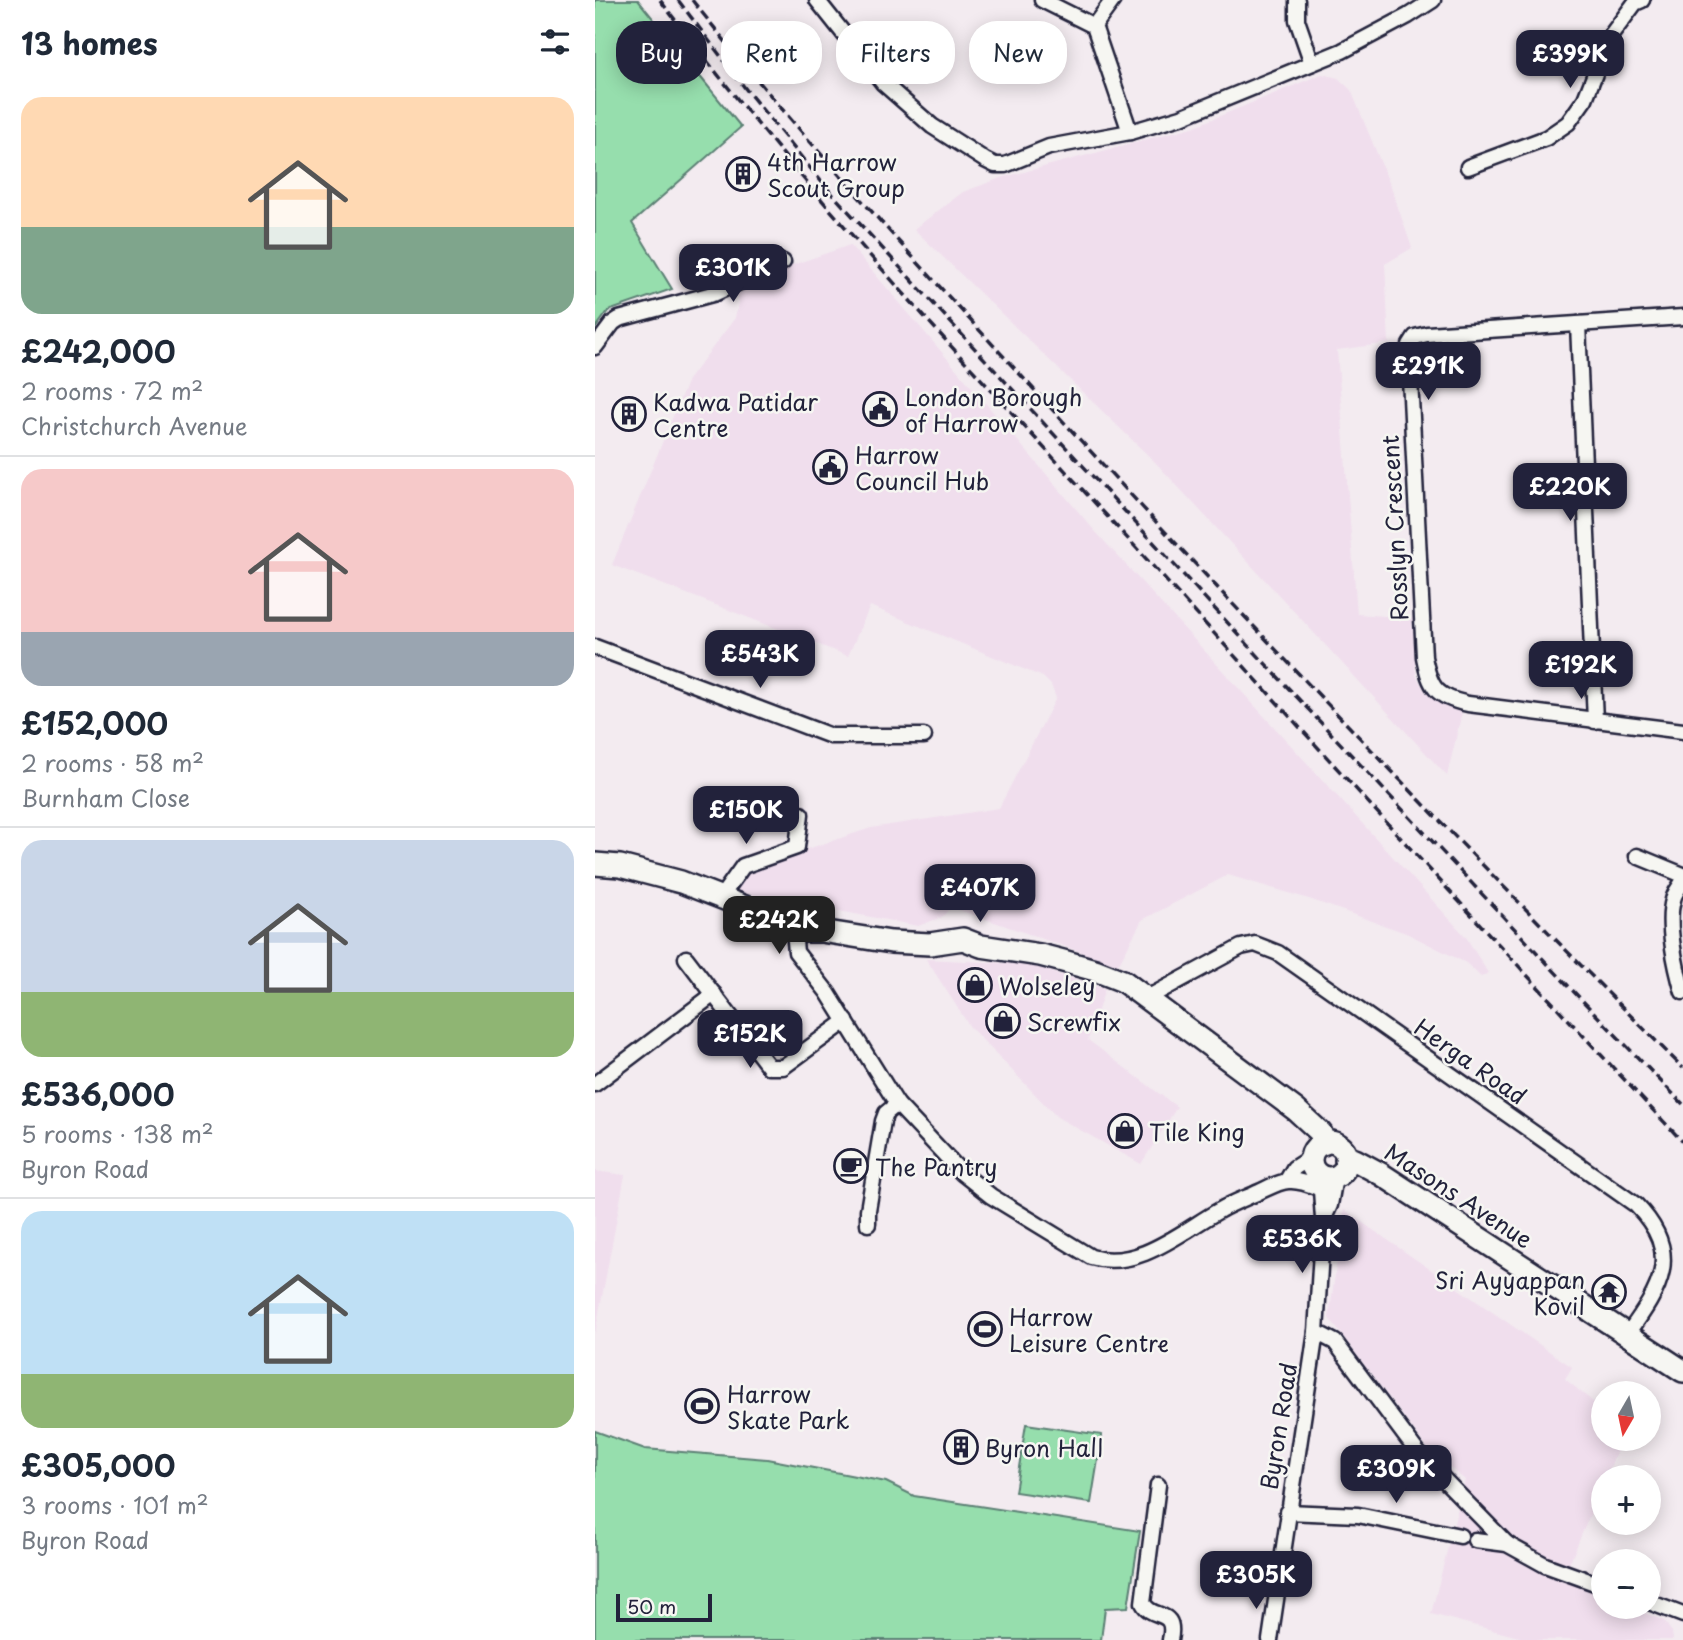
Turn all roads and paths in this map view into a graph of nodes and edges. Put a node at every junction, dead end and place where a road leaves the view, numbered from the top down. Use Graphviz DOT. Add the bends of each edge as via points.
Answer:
graph roads {
  1 [pos="817,0"];
  2 [pos="1042,0"];
  3 [pos="1113,0"];
  4 [pos="1297,0"];
  5 [pos="1433,0"];
  6 [pos="1642,0"];
  7 [pos="1094,26"];
  8 [pos="1312,63"];
  9 [pos="1130,132"];
  10 [pos="1468,167"];
  11 [pos="783,262"];
  12 [pos="1683,317"];
  13 [pos="1578,324"];
  14 [pos="595,347"];
  15 [pos="595,647"];
  16 [pos="1595,721"];
  17 [pos="1683,731"];
  18 [pos="924,736"];
  19 [pos="801,814"];
  20 [pos="1637,856"];
  21 [pos="595,864"];
  22 [pos="1683,875"];
  23 [pos="1683,881"];
  24 [pos="721,897"];
  25 [pos="794,931"];
  26 [pos="686,958"];
  27 [pos="1683,992"];
  28 [pos="714,994"];
  29 [pos="1147,998"];
  30 [pos="846,1021"];
  31 [pos="595,1084"];
  32 [pos="897,1104"];
  33 [pos="1326,1167"];
  34 [pos="1287,1180"];
  35 [pos="868,1224"];
  36 [pos="1316,1332"];
  37 [pos="1627,1335"];
  38 [pos="1683,1371"];
  39 [pos="1158,1485"];
  40 [pos="1287,1512"];
  41 [pos="1460,1536"];
  42 [pos="1475,1540"];
  43 [pos="1507,1544"];
  44 [pos="1591,1582"];
  45 [pos="1661,1607"];
  46 [pos="1683,1615"];
  47 [pos="1170,1640"];
  48 [pos="1269,1640"];
  1 -- 9 [label="street" via="883,83 932,126 995,165 1049,147"];
  2 -- 7 [label="street"];
  3 -- 7 [label="street"];
  4 -- 8 [label="street" via="1297,20"];
  5 -- 8 [label="street"];
  6 -- 10 [label="street" via="1609,38 1585,99 1568,123 1546,138"];
  7 -- 9 [label="street"];
  8 -- 9 [label="street" via="1181,117"];
  11 -- 14 [label="street" via="716,293 619,319"];
  12 -- 13 [label="street, Rosslyn Crescent"];
  13 -- 16 [label="street"];
  13 -- 16 [label="street, Rosslyn Crescent" via="1415,337 1409,358 1410,402 1429,680 1454,701"];
  15 -- 18 [label="street" via="831,736"];
  16 -- 17 [label="street, Rosslyn Crescent"];
  19 -- 24 [label="street" via="797,847 743,866"];
  20 -- 22 [label="street"];
  21 -- 24 [label="street" via="647,873"];
  23 -- 27 [label="street" via="1671,915"];
  24 -- 25 [label="street"];
  25 -- 29 [label="street" via="930,944 963,939 981,947 1040,955 1095,970 1123,981"];
  25 -- 30 [label="street" via="796,952"];
  26 -- 28 [label="street"];
  28 -- 30 [label="street" via="769,1067 783,1067"];
  28 -- 31 [label="street"];
  29 -- 33 [label="street" via="1321,1133"];
  29 -- 37 [label="street, Herga Road" via="1241,947 1255,944 1278,953 1648,1217 1659,1233 1663,1272 1653,1299"];
  30 -- 32 [label="street"];
  32 -- 34 [label="street" via="962,1173 991,1196 1100,1259 1123,1259 1150,1250 1221,1209"];
  32 -- 35 [label="street" via="883,1121"];
  33 -- 34 [label="street" via="1302,1182"];
  33 -- 34 [label="street" via="1294,1168"];
  33 -- 36 [label="street, Byron Road" via="1330,1205 1323,1219"];
  33 -- 37 [label="street, Masons Avenue" via="1355,1160 1381,1174"];
  36 -- 40 [label="street, Byron Road"];
  36 -- 43 [label="street" via="1335,1342 1418,1453"];
  37 -- 38 [label="street, Masons Avenue"];
  39 -- 47 [label="street" via="1143,1603 1170,1620"];
  40 -- 41 [label="street" via="1358,1515"];
  40 -- 48 [label="street, Byron Road"];
  42 -- 43 [label="street"];
  43 -- 44 [label="street" via="1545,1565"];
  45 -- 46 [label="street"];
}
